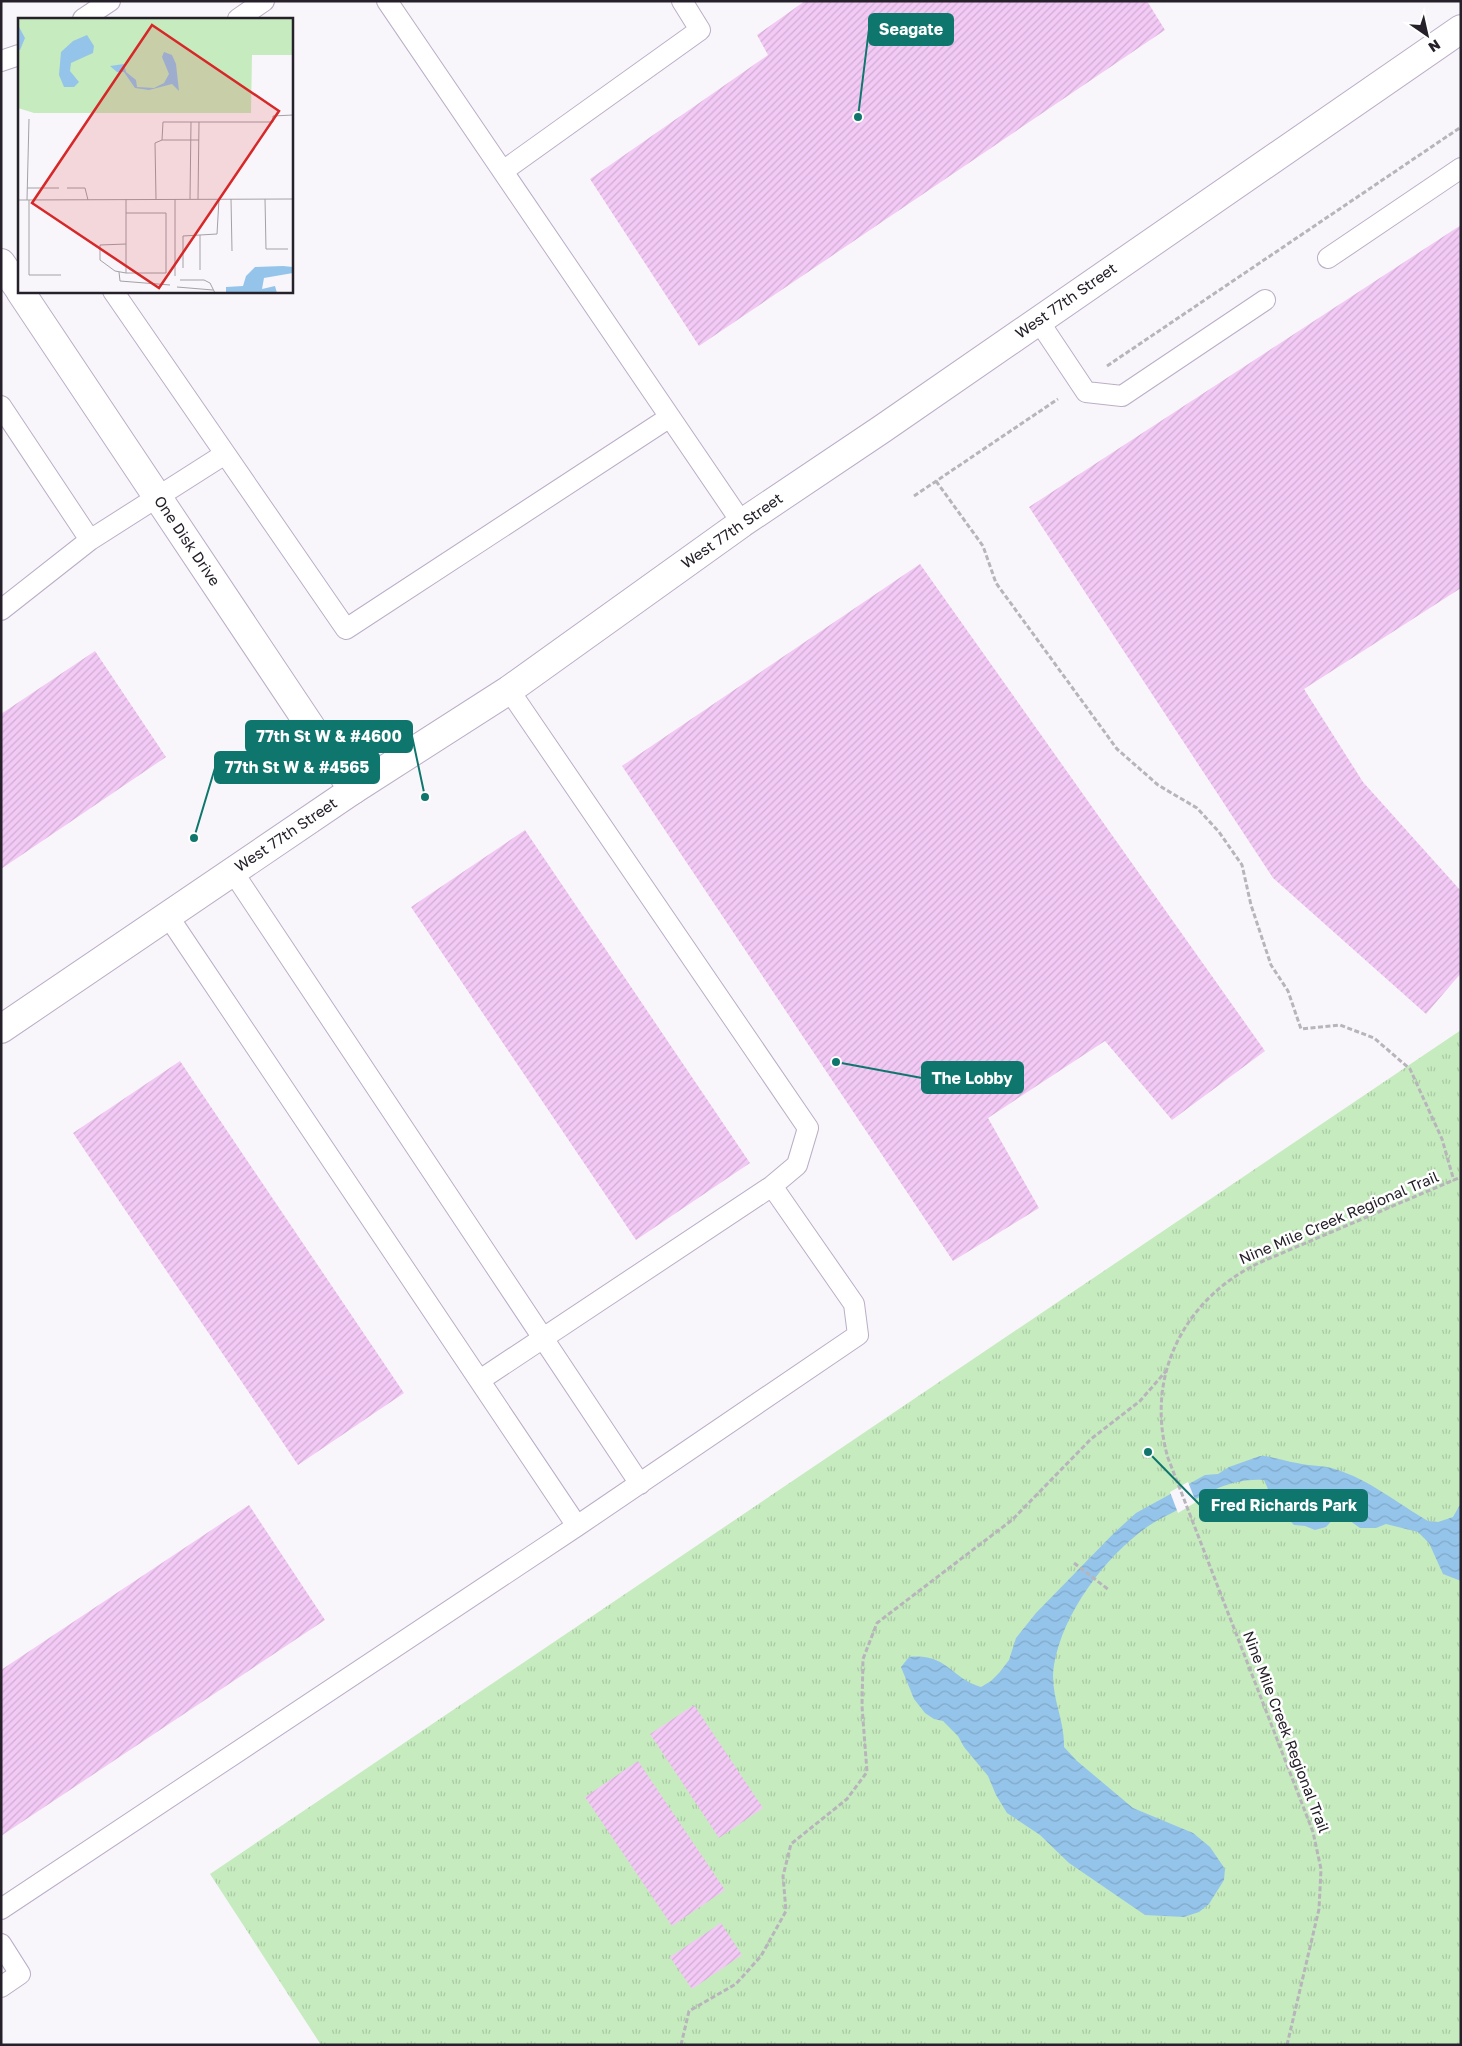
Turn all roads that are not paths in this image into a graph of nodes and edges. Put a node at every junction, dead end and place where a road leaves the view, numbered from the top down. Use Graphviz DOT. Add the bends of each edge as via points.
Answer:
graph roads {
  1 [pos="110,1"];
  2 [pos="264,1"];
  3 [pos="387,1"];
  4 [pos="682,1"];
  5 [pos="84,18"];
  6 [pos="239,18"];
  7 [pos="1461,29"];
  8 [pos="18,55"];
  9 [pos="1,61"];
  10 [pos="1461,168"];
  11 [pos="503,171"];
  12 [pos="1328,258"];
  13 [pos="1,263"];
  14 [pos="18,288"];
  15 [pos="20,292"];
  16 [pos="114,292"];
  17 [pos="1265,300"];
  18 [pos="1038,320"];
  19 [pos="1,406"];
  20 [pos="670,417"];
  21 [pos="225,454"];
  22 [pos="158,497"];
  23 [pos="742,523"];
  24 [pos="90,540"];
  25 [pos="1,610"];
  26 [pos="509,690"];
  27 [pos="353,790"];
  28 [pos="232,872"];
  29 [pos="168,916"];
  30 [pos="4,1023"];
  31 [pos="772,1186"];
  32 [pos="542,1339"];
  33 [pos="480,1380"];
  34 [pos="640,1484"];
  35 [pos="577,1526"];
  36 [pos="1,1909"];
  37 [pos="1,1944"];
  38 [pos="1,1987"];
  1 -- 5 [label="lane"];
  2 -- 6 [label="lane"];
  3 -- 11 [label="lane"];
  4 -- 11 [label="lane" via="700,30"];
  7 -- 18 [label="street, West 77th Street"];
  8 -- 9 [label="lane"];
  10 -- 12 [label="lane"];
  11 -- 20 [label="lane"];
  13 -- 14 [label="street, One Disk Drive"];
  15 -- 22 [label="street, One Disk Drive"];
  16 -- 21 [label="lane"];
  17 -- 18 [label="lane" via="1122,396 1086,392"];
  18 -- 23 [label="street, West 77th Street"];
  19 -- 24 [label="lane"];
  20 -- 21 [label="lane" via="346,629"];
  20 -- 23 [label="lane"];
  21 -- 22 [label="lane"];
  22 -- 24 [label="lane"];
  22 -- 27 [label="street, One Disk Drive"];
  23 -- 26 [label="street, West 77th Street"];
  24 -- 25 [label="lane"];
  26 -- 27 [label="street, West 77th Street"];
  26 -- 31 [label="lane" via="808,1128 797,1164"];
  27 -- 28 [label="street, West 77th Street"];
  28 -- 29 [label="street, West 77th Street"];
  28 -- 32 [label="lane"];
  29 -- 30 [label="street, West 77th Street"];
  29 -- 33 [label="lane"];
  31 -- 32 [label="lane"];
  31 -- 34 [label="lane" via="854,1304 858,1335"];
  32 -- 33 [label="lane"];
  32 -- 34 [label="lane"];
  33 -- 35 [label="lane"];
  34 -- 35 [label="lane"];
  35 -- 36 [label="lane"];
  37 -- 38 [label="lane" via="20,1974"];
}
